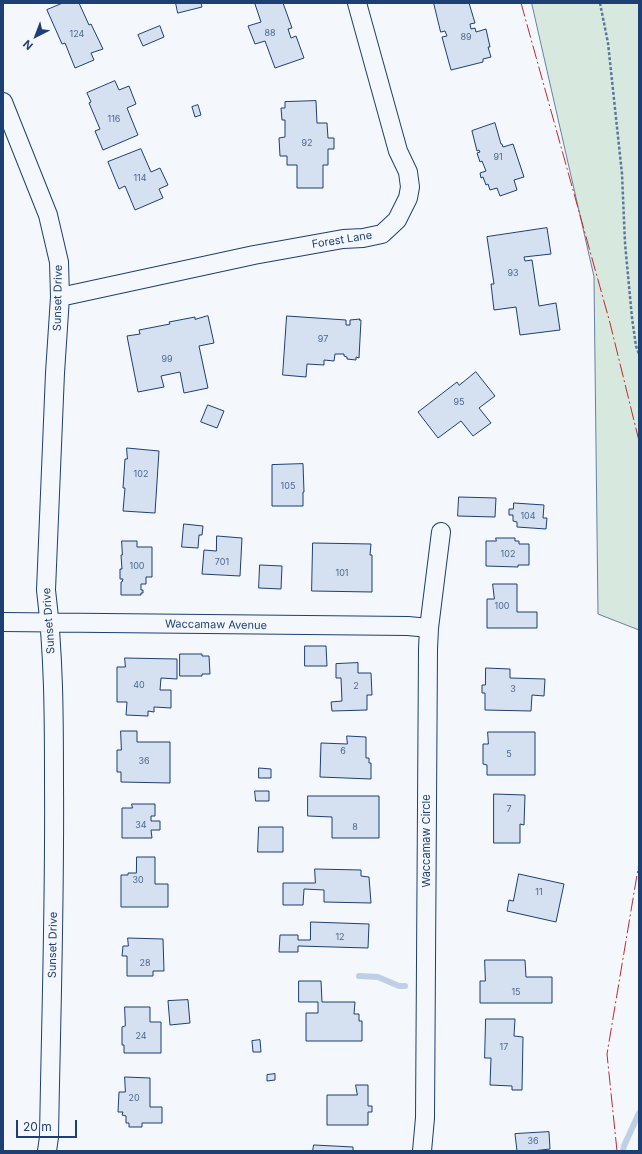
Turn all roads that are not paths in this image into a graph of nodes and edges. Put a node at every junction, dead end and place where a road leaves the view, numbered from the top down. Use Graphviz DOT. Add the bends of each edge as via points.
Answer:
graph roads {
  1 [pos="357,3"];
  2 [pos="3,102"];
  3 [pos="60,297"];
  4 [pos="441,532"];
  5 [pos="3,622"];
  6 [pos="50,623"];
  7 [pos="429,628"];
  8 [pos="47,1151"];
  9 [pos="422,1151"];
  1 -- 3 [label="street, Forest Lane" via="398,151 408,172 408,198 397,220 382,234 254,255"];
  2 -- 3 [label="street, Sunset Drive" via="48,215 59,262"];
  3 -- 6 [label="street, Sunset Drive" via="46,590"];
  4 -- 7 [label="street, Waccamaw Circle"];
  5 -- 6 [label="street, Waccamaw Avenue"];
  6 -- 7 [label="street, Waccamaw Avenue"];
  6 -- 8 [label="street, Sunset Drive" via="54,684 54,850"];
  7 -- 9 [label="street, Waccamaw Circle" via="425,1110"];
}
